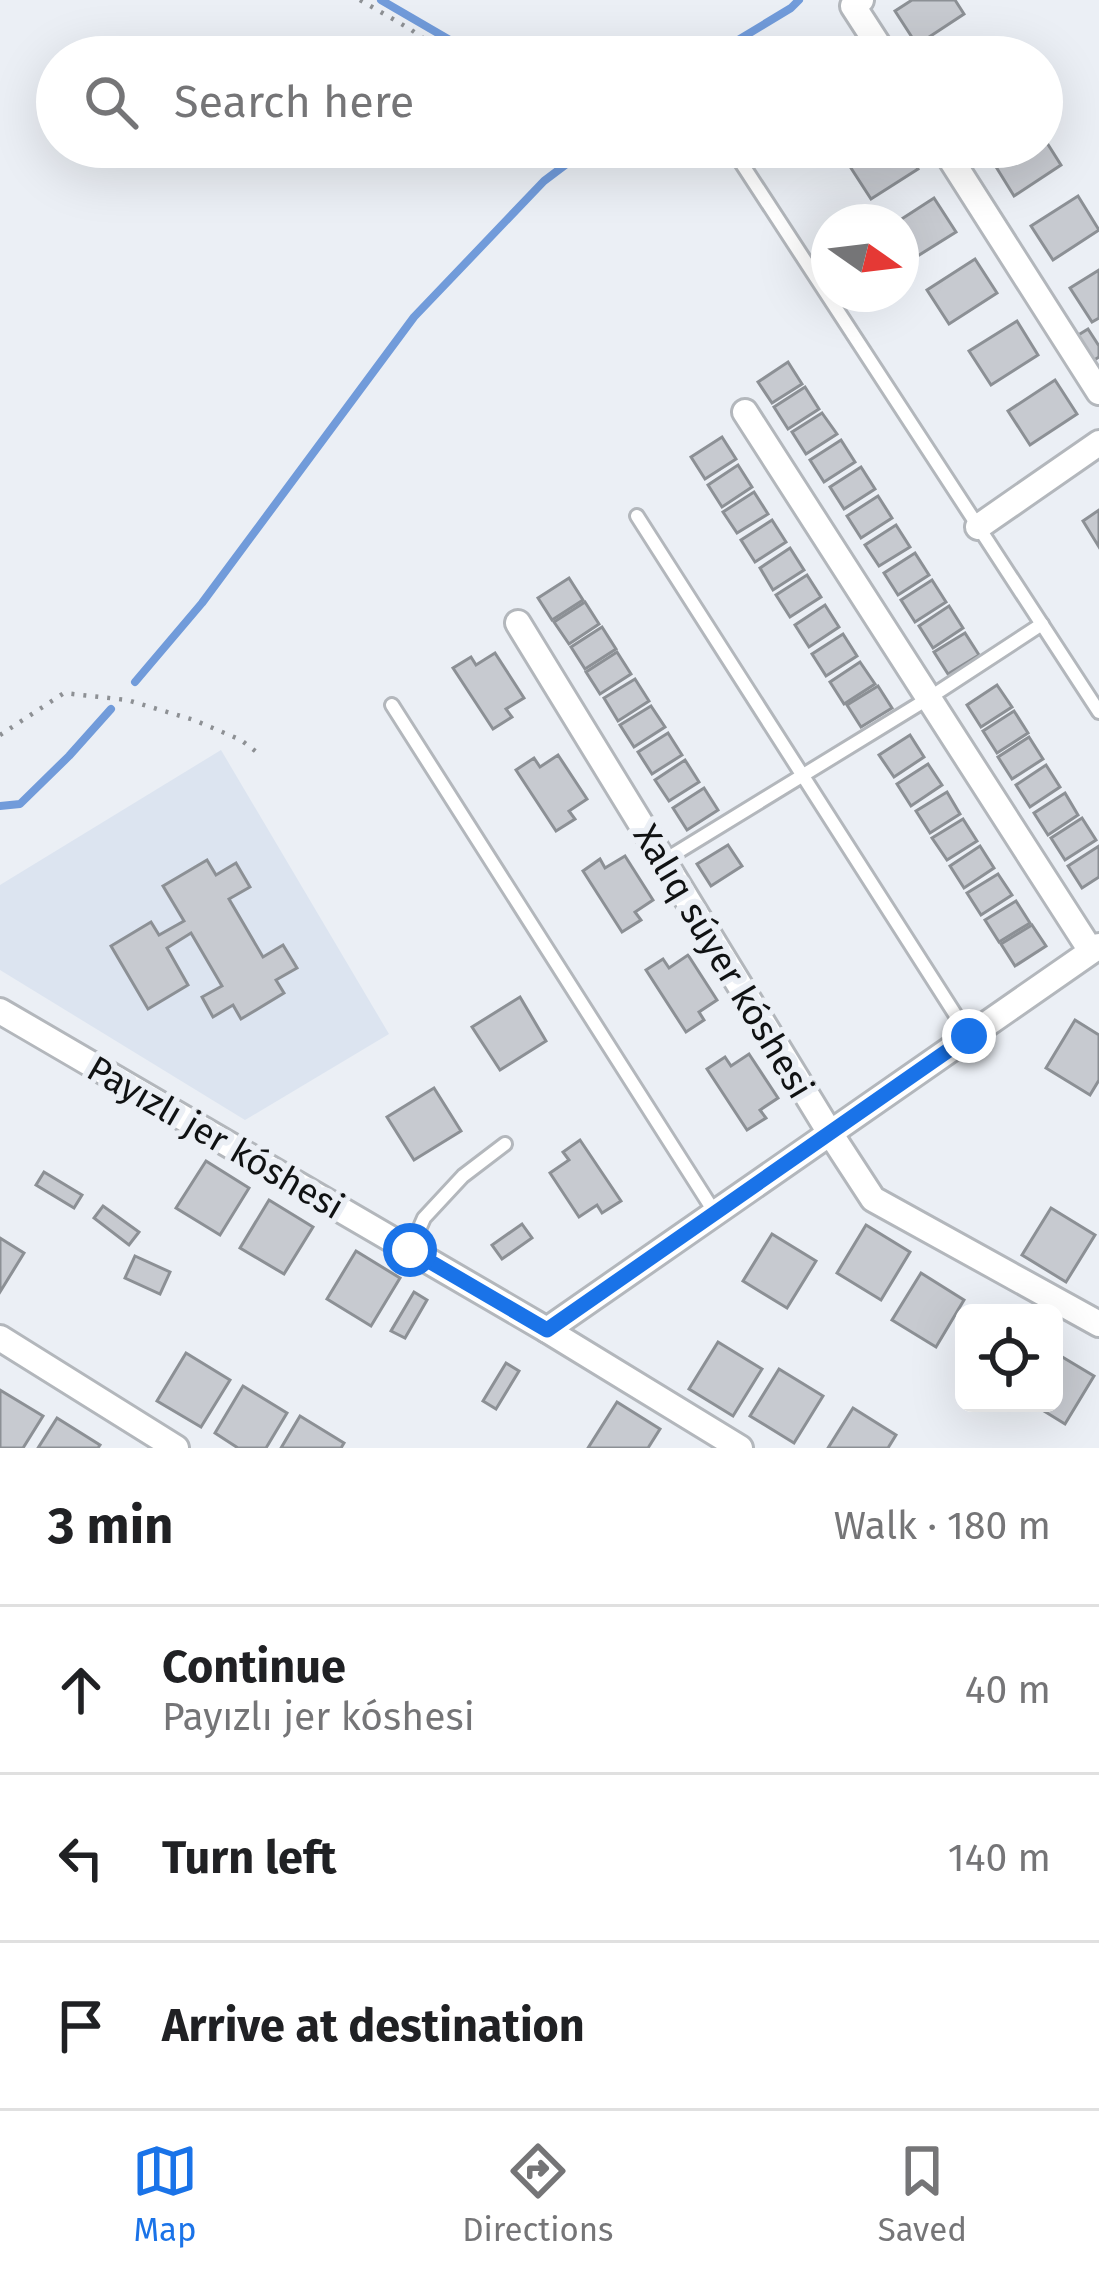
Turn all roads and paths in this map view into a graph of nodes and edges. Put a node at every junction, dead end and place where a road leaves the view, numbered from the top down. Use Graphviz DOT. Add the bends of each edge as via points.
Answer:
graph roads {
  1 [pos="360,0"];
  2 [pos="858,3"];
  3 [pos="420,36"];
  4 [pos="875,36"];
  5 [pos="744,168"];
  6 [pos="956,168"];
  7 [pos="1099,392"];
  8 [pos="745,412"];
  9 [pos="1099,443"];
  10 [pos="638,516"];
  11 [pos="978,526"];
  12 [pos="518,623"];
  13 [pos="1042,624"];
  14 [pos="929,698"];
  15 [pos="392,705"];
  16 [pos="1099,712"];
  17 [pos="0,735"];
  18 [pos="259,754"];
  19 [pos="803,776"];
  20 [pos="663,861"];
  21 [pos="1095,949"];
  22 [pos="0,1011"];
  23 [pos="969,1036"];
  24 [pos="830,1133"];
  25 [pos="505,1144"];
  26 [pos="715,1213"];
  27 [pos="410,1250"];
  28 [pos="1099,1324"];
  29 [pos="547,1330"];
  30 [pos="0,1338"];
  31 [pos="176,1448"];
  32 [pos="740,1448"];
  1 -- 3 [label="path"];
  2 -- 4 [label="street"];
  5 -- 11 [label="lane"];
  6 -- 7 [label="street"];
  8 -- 14 [label="street"];
  9 -- 11 [label="street"];
  10 -- 19 [label="lane"];
  11 -- 13 [label="lane"];
  12 -- 20 [label="street, Xalıq súyer kóshesi"];
  13 -- 14 [label="lane"];
  13 -- 16 [label="lane"];
  14 -- 19 [label="lane"];
  14 -- 21 [label="street"];
  15 -- 26 [label="lane"];
  17 -- 18 [label="path" via="64,693 194,720"];
  19 -- 20 [label="lane"];
  19 -- 23 [label="lane"];
  20 -- 24 [label="street, Xalıq súyer kóshesi"];
  21 -- 23 [label="street"];
  22 -- 27 [label="street, Payızlı jer kóshesi"];
  23 -- 24 [label="street"];
  24 -- 26 [label="street"];
  24 -- 28 [label="street, Xalıq súyer kóshesi" via="873,1199"];
  25 -- 27 [label="lane" via="424,1218"];
  26 -- 29 [label="street"];
  27 -- 29 [label="street, Payızlı jer kóshesi"];
  29 -- 32 [label="street, Payızlı jer kóshesi"];
  30 -- 31 [label="street"];
}
